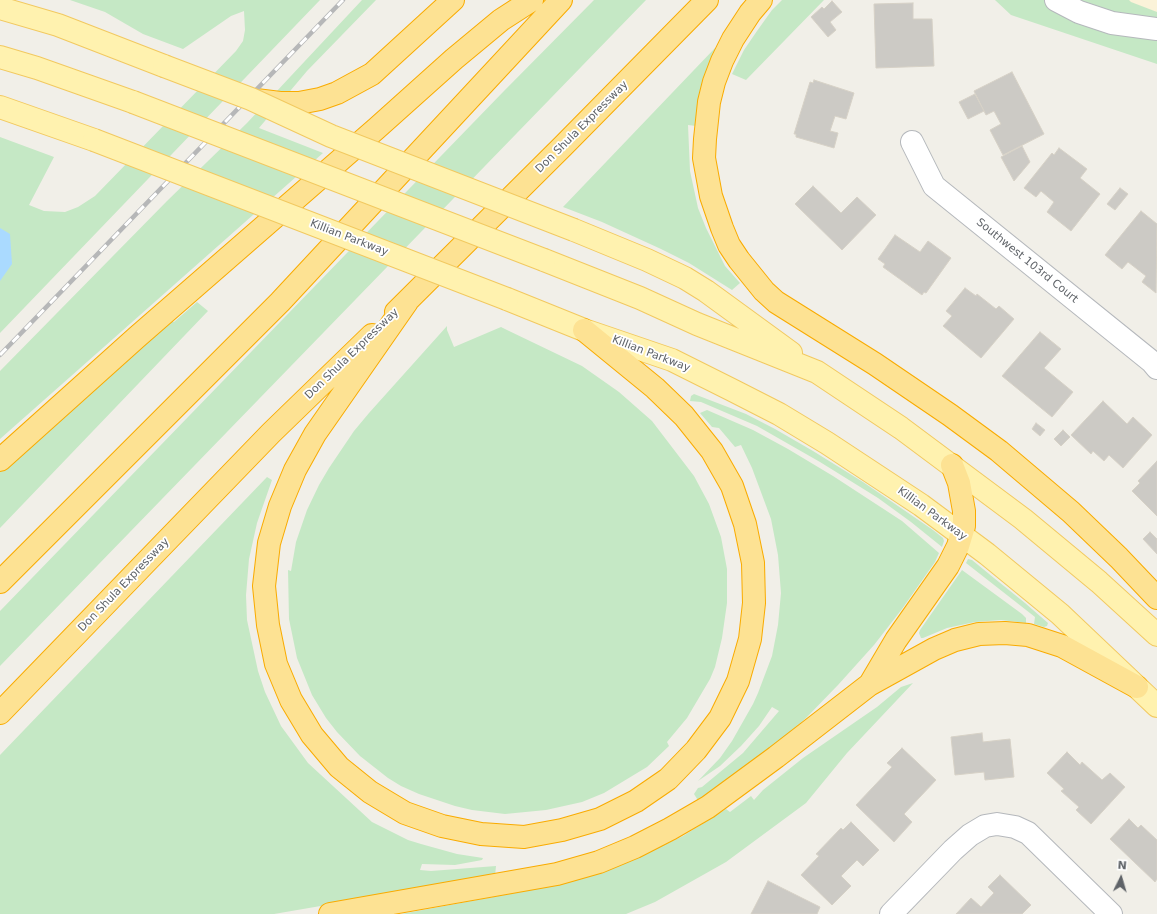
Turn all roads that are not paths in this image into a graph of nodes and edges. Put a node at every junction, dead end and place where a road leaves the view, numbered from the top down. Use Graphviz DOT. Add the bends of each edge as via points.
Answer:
graph roads {
  1 [pos="453,0"];
  2 [pos="532,0"];
  3 [pos="561,0"];
  4 [pos="707,0"];
  5 [pos="761,0"];
  6 [pos="1056,0"];
  7 [pos="0,8"];
  8 [pos="1157,29"];
  9 [pos="0,57"];
  10 [pos="251,99"];
  11 [pos="0,107"];
  12 [pos="912,142"];
  13 [pos="407,302"];
  14 [pos="584,330"];
  15 [pos="1155,363"];
  16 [pos="816,372"];
  17 [pos="0,460"];
  18 [pos="952,465"];
  19 [pos="962,536"];
  20 [pos="0,582"];
  21 [pos="1157,598"];
  22 [pos="1157,635"];
  23 [pos="869,685"];
  24 [pos="1137,688"];
  25 [pos="1157,706"];
  26 [pos="0,713"];
  27 [pos="330,914"];
  28 [pos="891,914"];
  29 [pos="1112,914"];
  1 -- 10 [label="highway, bridge" via="372,74 337,93 299,103"];
  2 -- 17 [label="highway" via="501,20 454,59"];
  3 -- 20 [label="highway" via="280,302"];
  4 -- 13 [label="highway, Don Shula Expressway"];
  5 -- 21 [label="highway" via="733,39 722,61 711,95 705,139 704,158 711,196 729,245 764,291 776,302 950,415 999,451 1071,512"];
  6 -- 8 [label="street" via="1079,12 1112,23"];
  7 -- 10 [label="main road, bridge" via="58,25"];
  9 -- 16 [label="main road, bridge" via="133,102 544,260"];
  10 -- 16 [label="main road, bridge" via="331,136 574,230 685,278"];
  11 -- 14 [label="main road, Killian Parkway, bridge" via="94,140"];
  12 -- 15 [label="street, Southwest 103rd Court" via="934,186"];
  13 -- 14 [label="highway" via="315,434 295,470 280,506 269,543 264,586 268,625 276,664 291,700 312,735 339,767 370,792 405,813 442,826 481,834 524,836 562,830 600,819 636,801 668,780 696,750 720,718 738,681 750,639 754,603 753,563 745,524 732,486 712,451 684,416 655,388"];
  13 -- 26 [label="highway, Don Shula Expressway" via="271,432"];
  14 -- 19 [label="main road, Killian Parkway" via="672,360 779,414 874,473"];
  16 -- 18 [label="main road"];
  18 -- 19 [label="highway" via="959,483 964,511"];
  18 -- 22 [label="main road" via="1099,582"];
  19 -- 23 [label="highway" via="948,566 896,640"];
  19 -- 24 [label="main road, Killian Parkway" via="1060,614"];
  23 -- 24 [label="highway" via="955,640 979,634 1004,633 1028,635 1062,646"];
  23 -- 27 [label="highway" via="776,758 708,807 635,847 599,862 557,874"];
  24 -- 25 [label="main road, Killian Parkway"];
  28 -- 29 [label="street" via="970,835 985,826 997,824 1028,833"];
}
